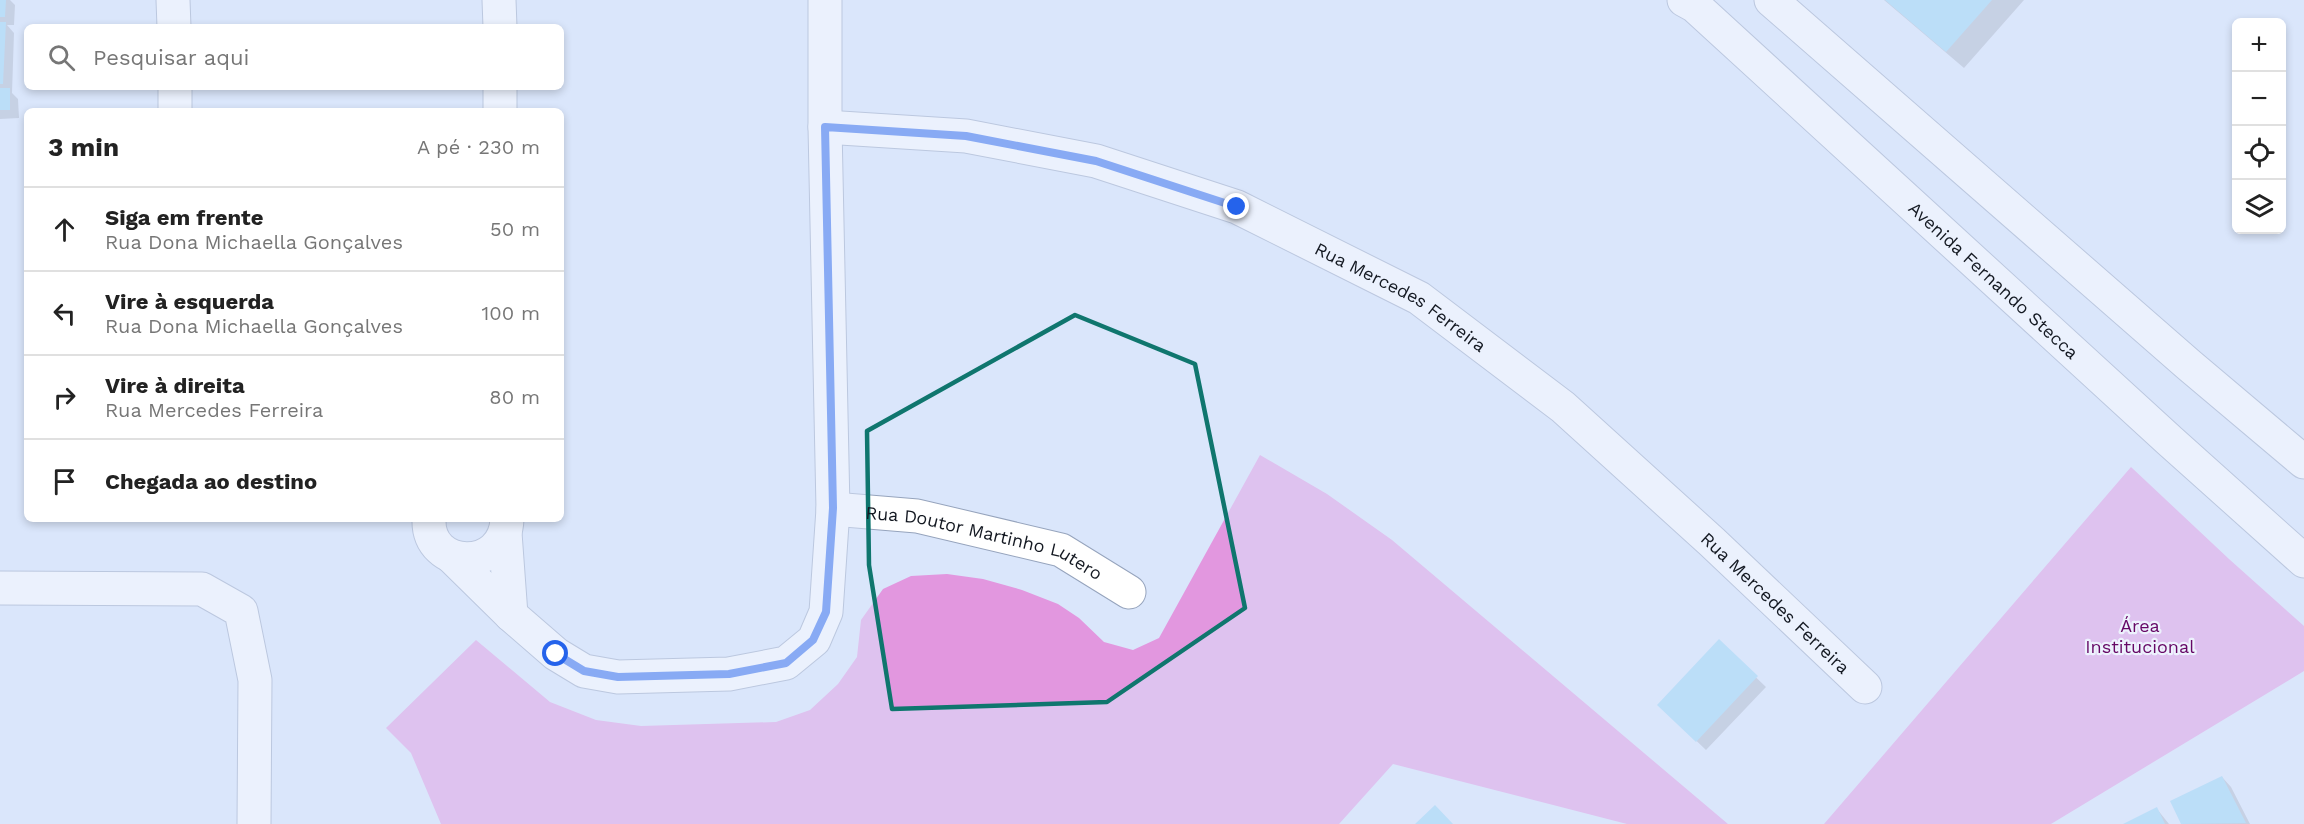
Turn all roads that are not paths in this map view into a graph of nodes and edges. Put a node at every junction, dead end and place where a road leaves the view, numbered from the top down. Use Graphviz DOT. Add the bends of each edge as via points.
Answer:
graph roads {
  1 [pos="173,0"];
  2 [pos="499,0"];
  3 [pos="825,0"];
  4 [pos="1684,0"];
  5 [pos="1771,0"];
  6 [pos="174,24"];
  7 [pos="500,24"];
  8 [pos="175,90"];
  9 [pos="500,90"];
  10 [pos="175,108"];
  11 [pos="500,108"];
  12 [pos="825,127"];
  13 [pos="2304,462"];
  14 [pos="833,508"];
  15 [pos="412,522"];
  16 [pos="506,526"];
  17 [pos="440,541"];
  18 [pos="2304,561"];
  19 [pos="0,588"];
  20 [pos="1129,592"];
  21 [pos="511,615"];
  22 [pos="1865,687"];
  23 [pos="254,824"];
  1 -- 6 [label="street"];
  2 -- 7 [label="street"];
  3 -- 12 [label="street"];
  4 -- 18 [label="street, Avenida Fernando Stecca"];
  5 -- 13 [label="street"];
  8 -- 10 [label="street"];
  9 -- 11 [label="street"];
  12 -- 14 [label="street"];
  12 -- 22 [label="street, Rua Mercedes Ferreira" via="966,136 1096,161 1237,207 1419,298 1563,407"];
  14 -- 20 [label="street, Rua Doutor Martinho Lutero" via="917,516 1061,550"];
  14 -- 21 [label="street" via="826,612 813,640 786,663 729,674 618,677 584,671 556,654"];
  15 -- 17 [label="street"];
  16 -- 17 [label="street" via="499,544 477,558 464,560"];
  16 -- 21 [label="street"];
  17 -- 21 [label="street"];
  19 -- 23 [label="street" via="202,589 241,611 255,680"];
}
